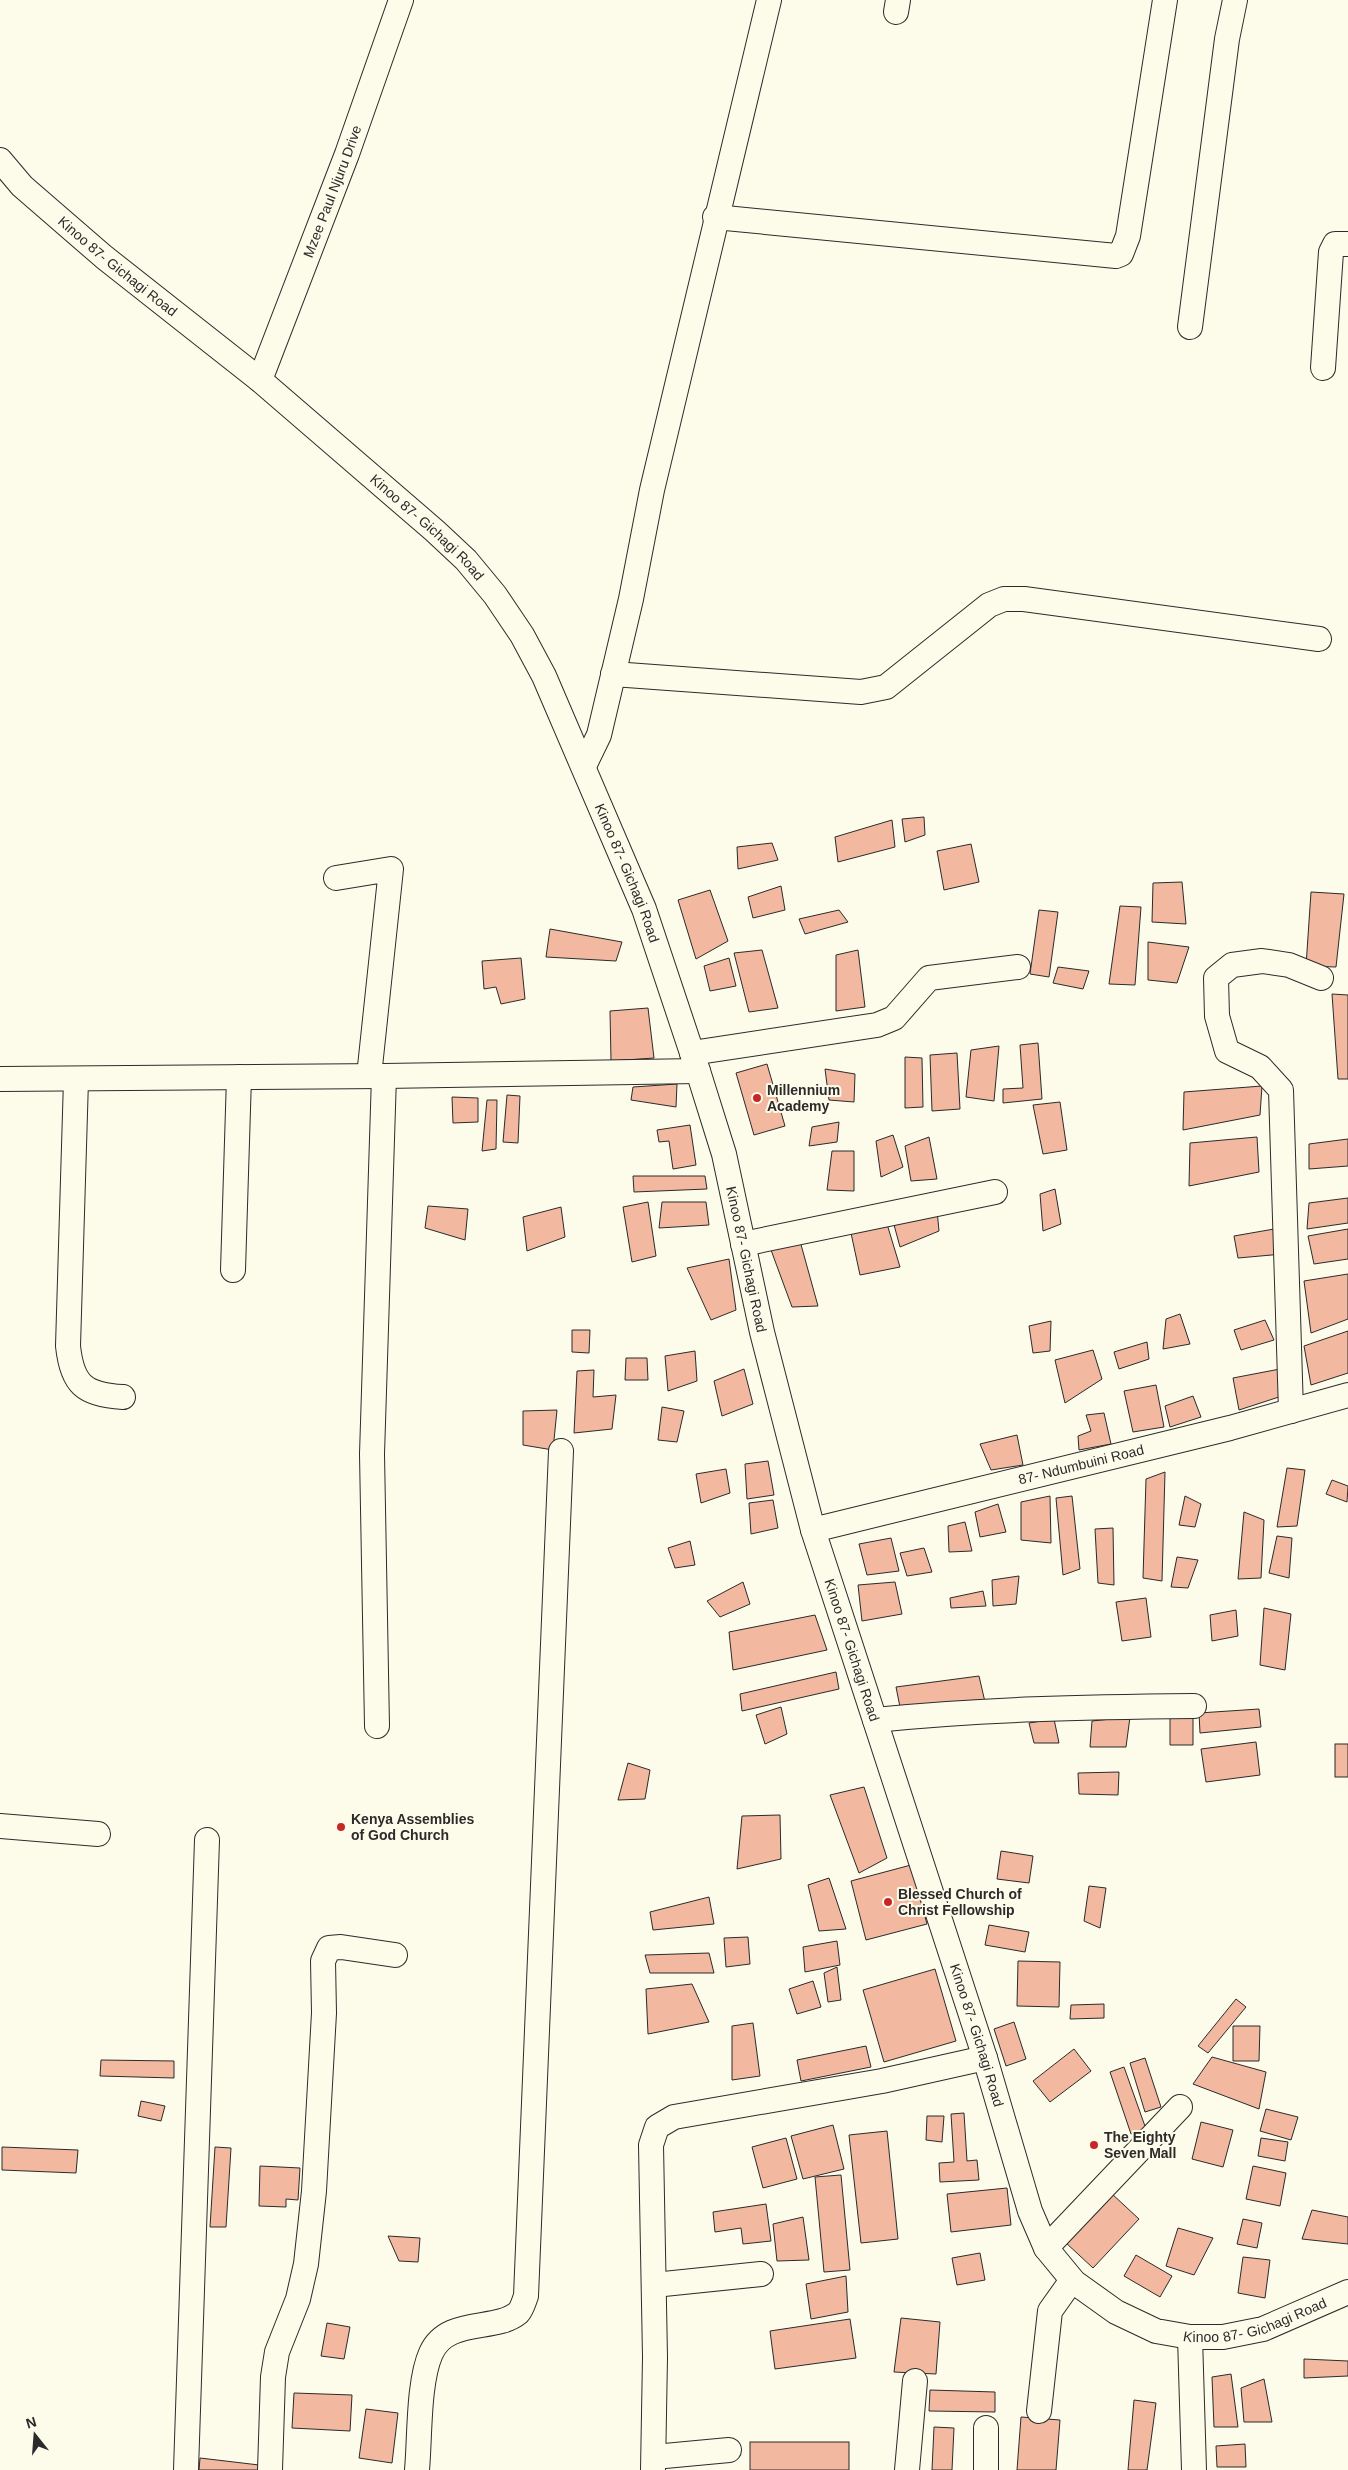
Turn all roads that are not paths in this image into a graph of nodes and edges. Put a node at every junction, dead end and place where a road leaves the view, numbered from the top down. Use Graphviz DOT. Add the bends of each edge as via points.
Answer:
graph roads {
  1 [pos="401,0"];
  2 [pos="769,0"];
  3 [pos="1165,0"];
  4 [pos="1235,0"];
  5 [pos="0,160"];
  6 [pos="11,184"];
  7 [pos="715,217"];
  8 [pos="1341,244"];
  9 [pos="1190,327"];
  10 [pos="1324,368"];
  11 [pos="260,380"];
  12 [pos="1319,638"];
  13 [pos="613,674"];
  14 [pos="584,766"];
  15 [pos="336,878"];
  16 [pos="1018,967"];
  17 [pos="1321,978"];
  18 [pos="695,1062"];
  19 [pos="377,1076"];
  20 [pos="239,1077"];
  21 [pos="0,1079"];
  22 [pos="76,1080"];
  23 [pos="995,1192"];
  24 [pos="743,1244"];
  25 [pos="234,1270"];
  26 [pos="1348,1395"];
  27 [pos="123,1397"];
  28 [pos="1291,1411"];
  29 [pos="561,1451"];
  30 [pos="813,1530"];
  31 [pos="1194,1706"];
  32 [pos="875,1720"];
  33 [pos="377,1726"];
  34 [pos="0,1826"];
  35 [pos="98,1834"];
  36 [pos="206,1840"];
  37 [pos="395,1955"];
  38 [pos="985,2058"];
  39 [pos="1180,2107"];
  40 [pos="1046,2248"];
  41 [pos="761,2274"];
  42 [pos="1072,2280"];
  43 [pos="654,2285"];
  44 [pos="1348,2292"];
  45 [pos="1190,2338"];
  46 [pos="915,2381"];
  47 [pos="1039,2411"];
  48 [pos="986,2428"];
  49 [pos="729,2450"];
  50 [pos="653,2464"];
  51 [pos="186,2470"];
  52 [pos="270,2470"];
  53 [pos="417,2470"];
  54 [pos="907,2470"];
  55 [pos="986,2470"];
  56 [pos="1194,2470"];
  1 -- 11 [label="street, Mzee Paul Njuru Drive" via="347,154"];
  2 -- 7 [label="street"];
  3 -- 7 [label="street" via="1128,236 1121,254"];
  4 -- 9 [label="street" via="1227,39"];
  5 -- 6 [label="street, Kinoo 87- Gichagi Road"];
  6 -- 11 [label="street, Kinoo 87- Gichagi Road"];
  7 -- 13 [label="street"];
  8 -- 10 [label="street" via="1330,259"];
  11 -- 14 [label="street, Kinoo 87- Gichagi Road" via="435,531 472,567 522,635"];
  12 -- 13 [label="street" via="1004,599 989,604 904,675 875,691"];
  13 -- 14 [label="street" via="599,734"];
  14 -- 18 [label="street, Kinoo 87- Gichagi Road" via="644,909"];
  15 -- 19 [label="street" via="391,869"];
  16 -- 18 [label="street" via="929,978 894,1018 877,1025"];
  17 -- 28 [label="street" via="1289,965 1262,962 1232,965 1216,978 1216,1016 1227,1051 1260,1067 1281,1090"];
  18 -- 19 [label="street"];
  18 -- 24 [label="street, Kinoo 87- Gichagi Road" via="724,1154"];
  19 -- 20 [label="street"];
  19 -- 33 [label="street" via="372,1454"];
  20 -- 22 [label="street"];
  20 -- 25 [label="street"];
  21 -- 22 [label="street"];
  22 -- 27 [label="street" via="70,1364 75,1379 85,1388"];
  23 -- 24 [label="street"];
  24 -- 30 [label="street, Kinoo 87- Gichagi Road"];
  26 -- 28 [label="street, 87- Ndumbuini Road"];
  28 -- 30 [label="street, 87- Ndumbuini Road"];
  29 -- 53 [label="street" via="526,2296 519,2312 505,2320 474,2325 444,2336 432,2352 425,2374"];
  30 -- 32 [label="street, Kinoo 87- Gichagi Road"];
  31 -- 32 [label="street" via="1064,1707 940,1713"];
  32 -- 38 [label="street, Kinoo 87- Gichagi Road"];
  34 -- 35 [label="street"];
  36 -- 51 [label="street"];
  37 -- 52 [label="street" via="329,1948 323,1961 314,2191 306,2264 298,2299 277,2352"];
  38 -- 40 [label="street, Kinoo 87- Gichagi Road" via="1030,2211"];
  38 -- 43 [label="street" via="882,2082 674,2118 657,2127 651,2146"];
  39 -- 40 [label="street"];
  40 -- 42 [label="street, Kinoo 87- Gichagi Road"];
  41 -- 43 [label="street"];
  42 -- 45 [label="street, Kinoo 87- Gichagi Road" via="1116,2312 1156,2331"];
  42 -- 47 [label="street" via="1050,2311"];
  43 -- 50 [label="street"];
  44 -- 45 [label="street, Kinoo 87- Gichagi Road" via="1263,2329 1223,2337"];
  45 -- 56 [label="street"];
  46 -- 54 [label="street"];
  48 -- 55 [label="street"];
  49 -- 50 [label="street"];
}
